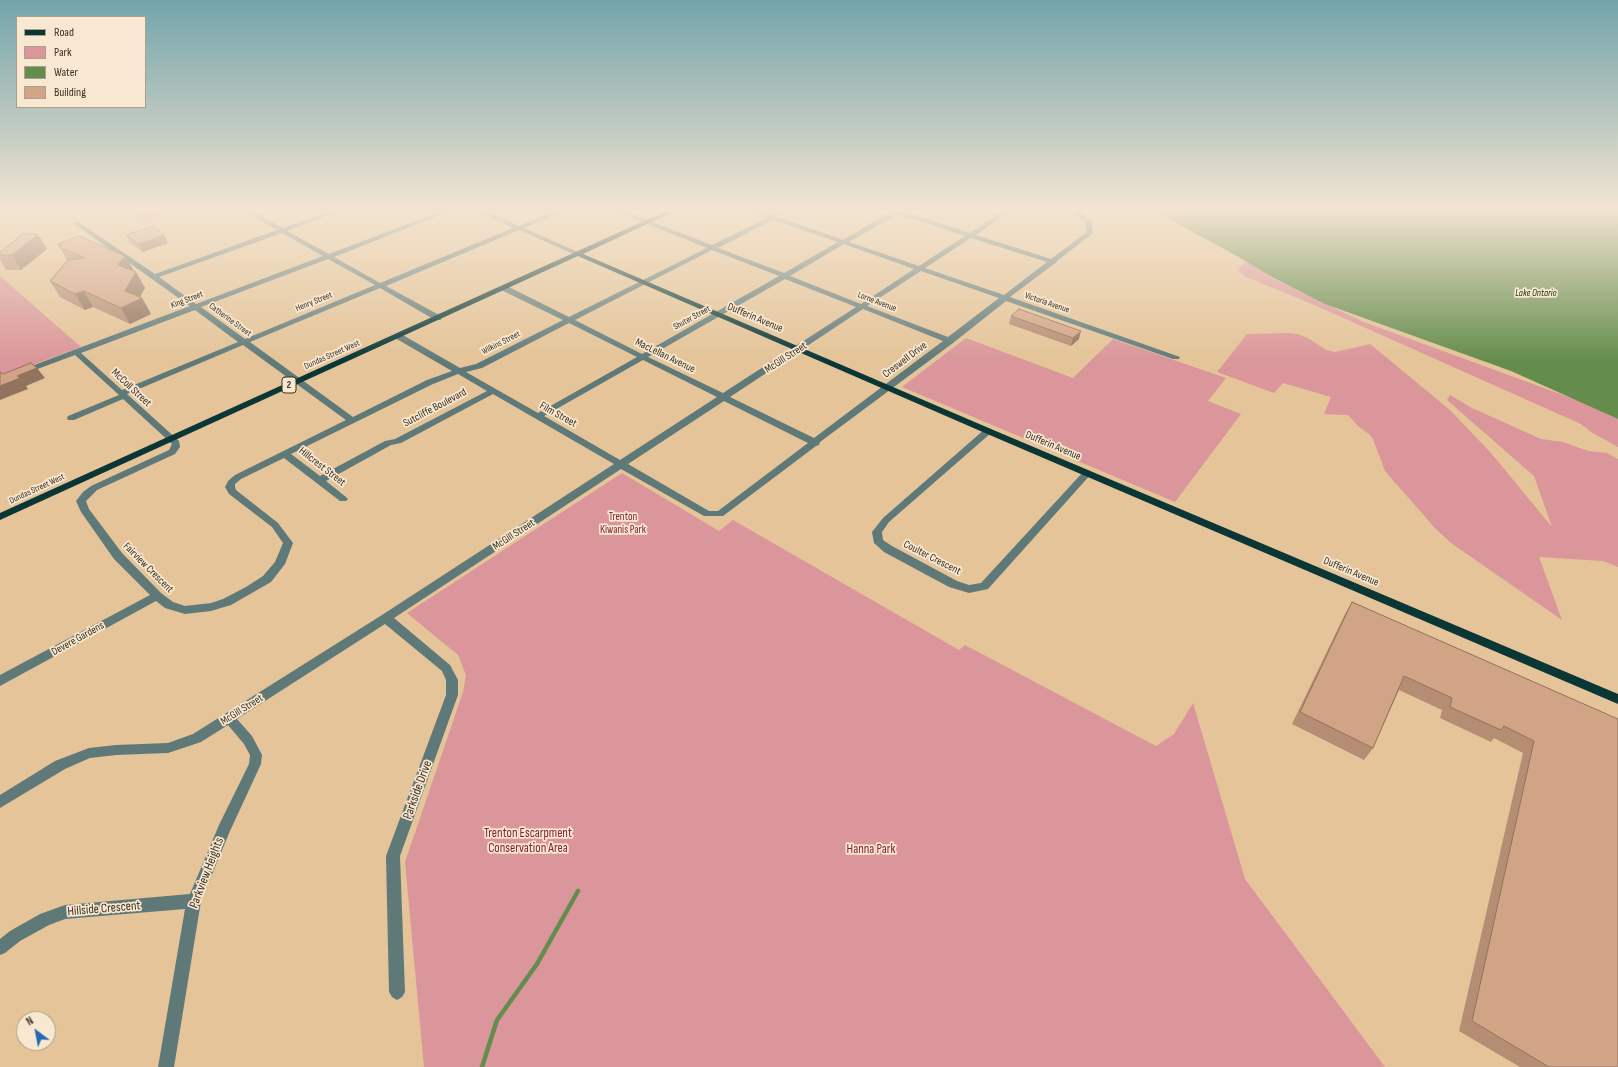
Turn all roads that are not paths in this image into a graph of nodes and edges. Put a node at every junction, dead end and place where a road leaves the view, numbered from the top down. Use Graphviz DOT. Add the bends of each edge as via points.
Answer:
graph roads {
  1 [pos="131,261"];
  2 [pos="199,261"];
  3 [pos="318,261"];
  4 [pos="335,261"];
  5 [pos="440,261"];
  6 [pos="563,261"];
  7 [pos="594,261"];
  8 [pos="687,261"];
  9 [pos="746,261"];
  10 [pos="811,261"];
  11 [pos="895,261"];
  12 [pos="934,261"];
  13 [pos="1050,261"];
  14 [pos="1054,262"];
  15 [pos="920,270"];
  16 [pos="785,276"];
  17 [pos="154,277"];
  18 [pos="643,282"];
  19 [pos="380,286"];
  20 [pos="504,288"];
  21 [pos="1006,299"];
  22 [pos="863,307"];
  23 [pos="196,308"];
  24 [pos="718,315"];
  25 [pos="438,318"];
  26 [pos="568,321"];
  27 [pos="398,336"];
  28 [pos="950,341"];
  29 [pos="243,342"];
  30 [pos="799,350"];
  31 [pos="77,353"];
  32 [pos="643,357"];
  33 [pos="1176,357"];
  34 [pos="458,371"];
  35 [pos="0,381"];
  36 [pos="298,382"];
  37 [pos="888,388"];
  38 [pos="488,389"];
  39 [pos="122,394"];
  40 [pos="724,397"];
  41 [pos="537,417"];
  42 [pos="71,418"];
  43 [pos="352,420"];
  44 [pos="988,431"];
  45 [pos="170,439"];
  46 [pos="816,443"];
  47 [pos="285,454"];
  48 [pos="622,465"];
  49 [pos="1087,473"];
  50 [pos="320,480"];
  51 [pos="232,492"];
  52 [pos="343,499"];
  53 [pos="707,514"];
  54 [pos="0,517"];
  55 [pos="156,596"];
  56 [pos="386,618"];
  57 [pos="0,681"];
  58 [pos="1618,699"];
  59 [pos="229,718"];
  60 [pos="0,802"];
  61 [pos="194,901"];
  62 [pos="0,948"];
  63 [pos="397,992"];
  64 [pos="166,1067"];
  1 -- 17 [label="street, Catherine Street"];
  2 -- 17 [label="street"];
  3 -- 23 [label="street, King Street"];
  4 -- 19 [label="street"];
  5 -- 19 [label="street, Henry Street"];
  6 -- 20 [label="main road, Dundas Street West / 2"];
  7 -- 18 [label="main road, Dufferin Avenue"];
  8 -- 18 [label="street, Wilkins Street"];
  9 -- 16 [label="street, Lorne Avenue"];
  10 -- 16 [label="street, Shuter Street"];
  11 -- 15 [label="street, Victoria Avenue"];
  12 -- 15 [label="street, McGill Street"];
  13 -- 14 [label="street"];
  14 -- 21 [label="street, Creswell Drive"];
  15 -- 21 [label="street, Victoria Avenue"];
  15 -- 22 [label="street, McGill Street"];
  16 -- 22 [label="street, Lorne Avenue"];
  16 -- 24 [label="street, Shuter Street"];
  17 -- 23 [label="street, Catherine Street"];
  18 -- 24 [label="main road, Dufferin Avenue"];
  18 -- 26 [label="street, Wilkins Street"];
  19 -- 25 [label="street"];
  19 -- 29 [label="street, Henry Street"];
  20 -- 25 [label="main road, Dundas Street West / 2"];
  20 -- 26 [label="street, MacLellan Avenue"];
  21 -- 28 [label="street, Creswell Drive"];
  21 -- 33 [label="street, Victoria Avenue"];
  22 -- 28 [label="street, Lorne Avenue"];
  22 -- 30 [label="street, McGill Street"];
  23 -- 29 [label="street, Catherine Street"];
  23 -- 31 [label="street, King Street"];
  24 -- 30 [label="main road, Dufferin Avenue"];
  24 -- 32 [label="street, Shuter Street"];
  25 -- 27 [label="main road, Dundas Street West / 2"];
  26 -- 32 [label="street, MacLellan Avenue"];
  26 -- 34 [label="street, Wilkins Street" via="479,366"];
  27 -- 34 [label="street, Film Street"];
  27 -- 36 [label="main road, Dundas Street West / 2"];
  28 -- 37 [label="street, Creswell Drive"];
  29 -- 36 [label="street, Catherine Street"];
  29 -- 39 [label="street, Henry Street"];
  30 -- 37 [label="main road, Dufferin Avenue"];
  30 -- 40 [label="street, McGill Street"];
  31 -- 35 [label="street, King Street"];
  31 -- 39 [label="street, McColl Street"];
  32 -- 40 [label="street, MacLellan Avenue"];
  32 -- 41 [label="street, Shuter Street"];
  34 -- 38 [label="street, Film Street"];
  34 -- 43 [label="street, Wilkins Street"];
  36 -- 43 [label="street, Catherine Street"];
  36 -- 45 [label="main road, Dundas Street West / 2"];
  37 -- 44 [label="main road, Dufferin Avenue"];
  37 -- 46 [label="street, Creswell Drive"];
  38 -- 41 [label="street, Film Street"];
  38 -- 50 [label="street, Sutcliffe Boulevard" via="398,441 388,443"];
  39 -- 42 [label="street, Henry Street"];
  39 -- 45 [label="street, McColl Street"];
  40 -- 46 [label="street, MacLellan Avenue"];
  40 -- 48 [label="street, McGill Street"];
  41 -- 48 [label="street, Film Street"];
  43 -- 47 [label="street, Wilkins Street"];
  44 -- 49 [label="main road, Dufferin Avenue"];
  44 -- 49 [label="street, Coulter Crescent" via="886,520 877,532 878,541 953,584 969,589 984,586"];
  45 -- 54 [label="main road, Dundas Street West / 2"];
  45 -- 55 [label="street, Fairview Crescent" via="176,443 172,452 94,488 81,501 93,524 118,556"];
  46 -- 53 [label="street, Creswell Drive" via="729,509 720,514"];
  47 -- 50 [label="street, Hillcrest Street"];
  47 -- 51 [label="street, Wilkins Street" via="238,477 231,483"];
  48 -- 53 [label="street, Film Street"];
  48 -- 56 [label="street, McGill Street"];
  49 -- 58 [label="main road, Dufferin Avenue"];
  50 -- 52 [label="street, Hillcrest Street"];
  51 -- 55 [label="street, Fairview Crescent" via="275,525 288,543 280,564 267,579 250,590 211,607 185,610 169,606"];
  55 -- 57 [label="street, Devere Gardens"];
  56 -- 59 [label="street, McGill Street"];
  56 -- 63 [label="street, Parkside Drive" via="446,668 452,680 452,695 393,856"];
  59 -- 60 [label="street, McGill Street" via="197,738 168,748 89,753 60,766"];
  59 -- 61 [label="street, Parkview Heights" via="256,755 255,764"];
  61 -- 62 [label="street, Hillside Crescent" via="65,912 21,932"];
  61 -- 64 [label="street, Parkview Heights"];
}
